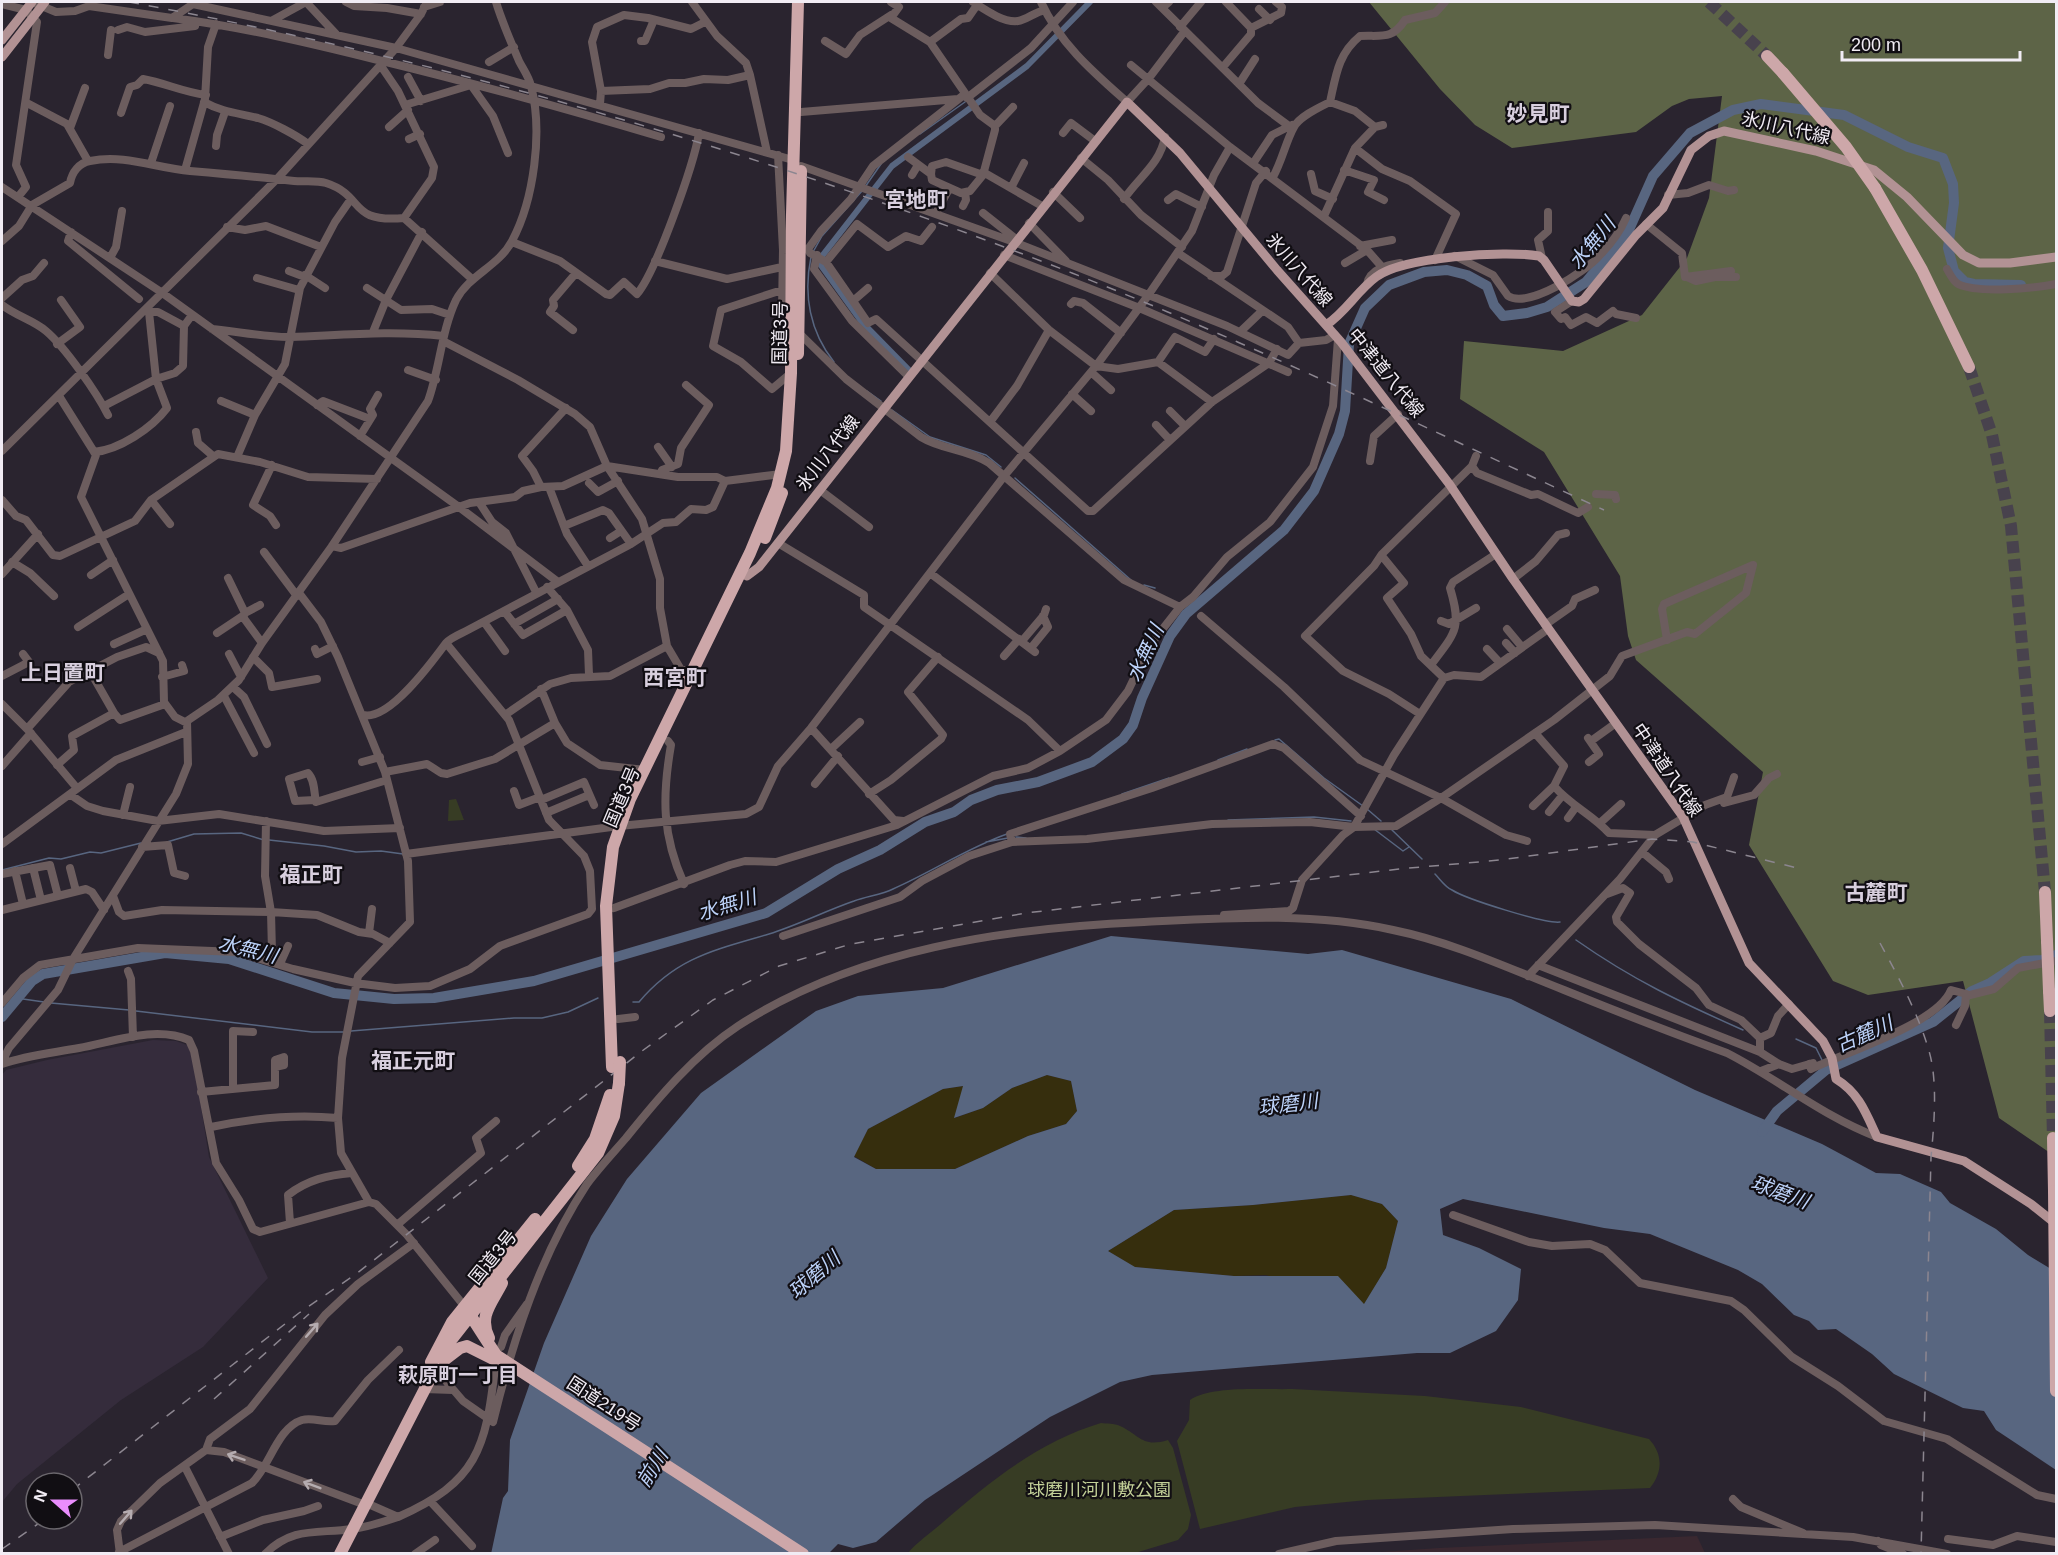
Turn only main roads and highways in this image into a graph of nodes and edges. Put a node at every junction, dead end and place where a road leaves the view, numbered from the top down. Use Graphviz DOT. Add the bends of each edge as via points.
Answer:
graph roads {
  1 [pos="798,2"];
  2 [pos="804,2"];
  3 [pos="35,6"];
  4 [pos="2,40"];
  5 [pos="1767,56"];
  6 [pos="2,57"];
  7 [pos="797,163"];
  8 [pos="809,254"];
  9 [pos="2056,256"];
  10 [pos="1326,326"];
  11 [pos="1970,367"];
  12 [pos="758,556"];
  13 [pos="694,675"];
  14 [pos="623,825"];
  15 [pos="2045,892"];
  16 [pos="613,973"];
  17 [pos="2050,1011"];
  18 [pos="616,1064"];
  19 [pos="615,1086"];
  20 [pos="2053,1138"];
  21 [pos="2056,1224"];
  22 [pos="515,1258"];
  23 [pos="467,1311"];
  24 [pos="497,1356"];
  25 [pos="511,1365"];
  26 [pos="433,1366"];
  27 [pos="2056,1391"];
  28 [pos="363,1503"];
  29 [pos="350,1529"];
  30 [pos="335,1554"];
  31 [pos="340,1554"];
  32 [pos="803,1554"];
  1 -- 7 [label="highway, 国道3号"];
  2 -- 7 [label="highway, 国道3号"];
  3 -- 4 [label="main road"];
  3 -- 6 [label="main road"];
  5 -- 11 [label="highway, bridge" via="1846,147 1875,188 1922,270"];
  7 -- 8 [label="highway, 国道3号"];
  8 -- 12 [label="highway, 国道3号" via="790,373 789,425 781,474"];
  8 -- 12 [label="highway, 国道3号" via="789,470 778,512"];
  9 -- 10 [label="main road, 氷川八代線" via="1985,265 1963,255 1907,197 1863,164 1724,131 1702,141 1685,160 1663,208 1579,302 1571,299 1542,258 1535,255 1455,256 1385,271"];
  10 -- 12 [label="main road, 氷川八代線" via="1165,137 1127,102 778,543"];
  10 -- 21 [label="main road, 中津道八代線" via="1450,485 1683,817 1749,963 1815,1031 1832,1058 1836,1079 1851,1088 1877,1137 1964,1161"];
  12 -- 13 [label="highway, 国道3号" via="744,575"];
  13 -- 14 [label="highway, 国道3号" via="645,770"];
  13 -- 14 [label="highway, 国道3号" via="668,741"];
  14 -- 16 [label="highway, 国道3号" via="607,880"];
  15 -- 17 [label="highway, bridge"];
  16 -- 18 [label="highway, 国道3号"];
  16 -- 18 [label="highway, 国道3号" via="618,1018"];
  18 -- 19 [label="highway, 国道3号"];
  19 -- 22 [label="highway, 国道3号" via="614,1116 586,1178"];
  19 -- 23 [label="highway, 国道3号" via="585,1157"];
  20 -- 27 [label="highway, bridge"];
  22 -- 23 [label="highway, 国道3号"];
  22 -- 24 [label="highway" via="485,1313 485,1330"];
  23 -- 24 [label="highway, 国道219号"];
  23 -- 26 [label="highway, 国道3号" via="452,1322"];
  24 -- 25 [label="highway, 国道219号"];
  25 -- 26 [label="highway" via="468,1346"];
  25 -- 32 [label="highway, 国道219号"];
  26 -- 28 [label="highway, 国道3号"];
  26 -- 28 [label="highway, 国道3号"];
  28 -- 29 [label="highway, 国道3号"];
  29 -- 30 [label="highway, 国道3号"];
  29 -- 31 [label="highway, 国道3号"];
}
